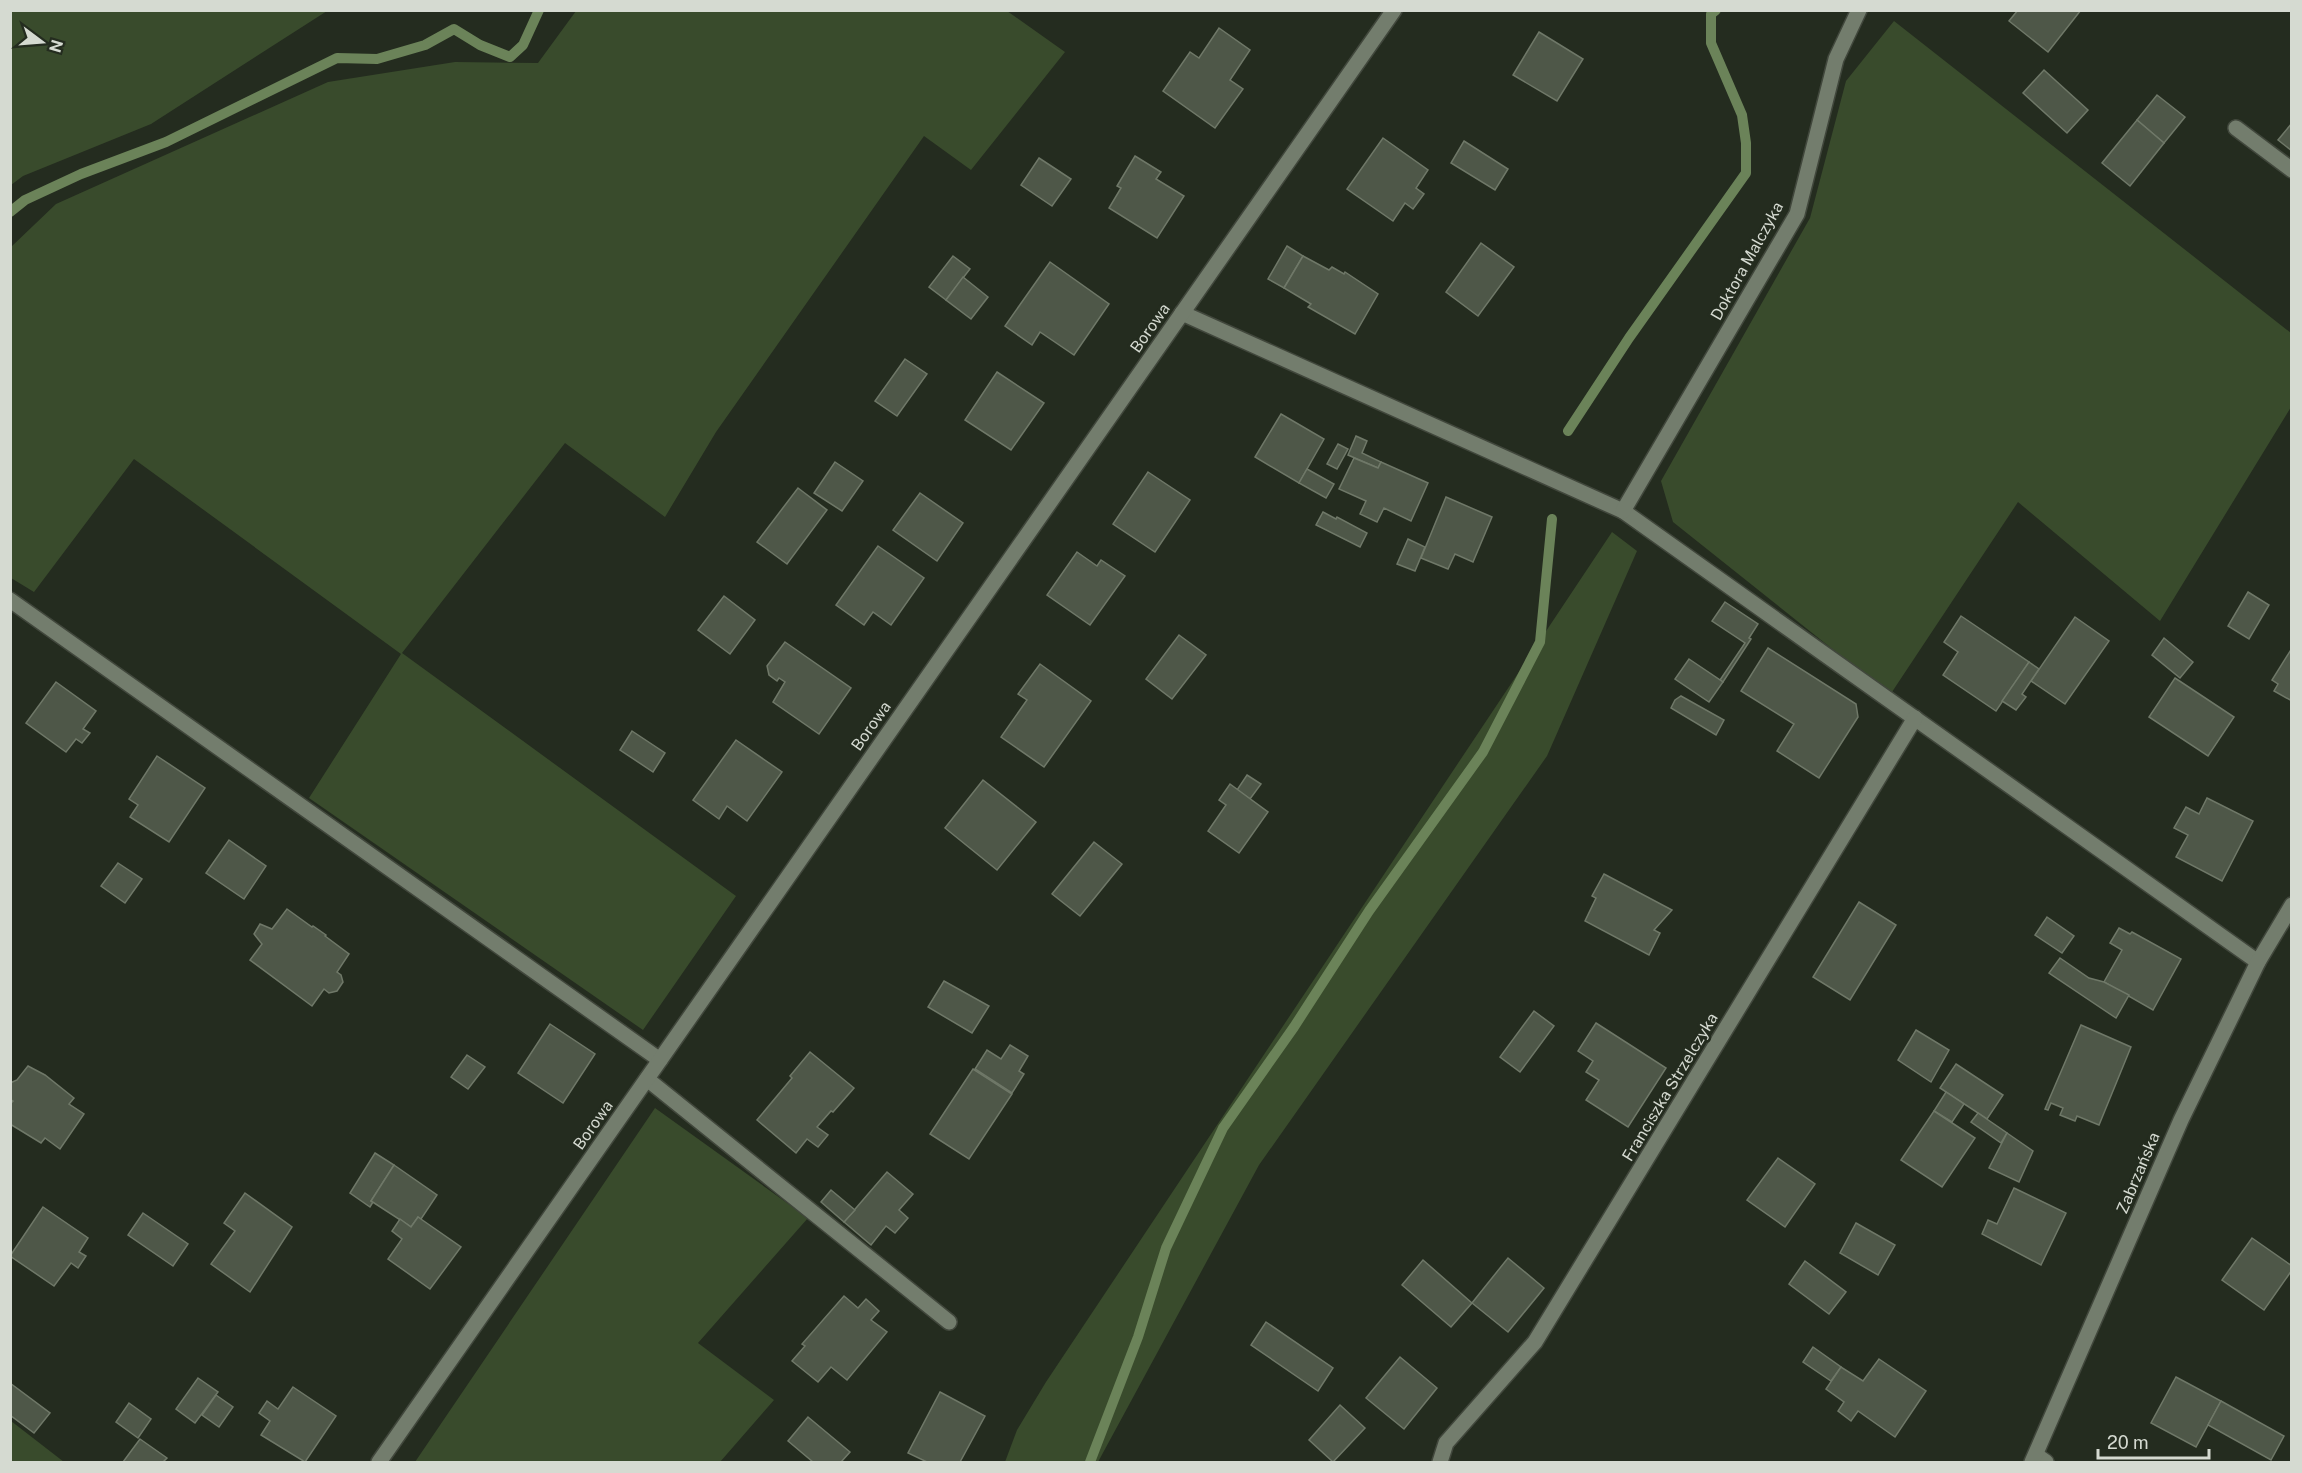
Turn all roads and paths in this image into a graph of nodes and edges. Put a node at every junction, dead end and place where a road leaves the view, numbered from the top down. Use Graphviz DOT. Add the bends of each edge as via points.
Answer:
graph roads {
  1 [pos="1394,10"];
  2 [pos="1859,10"];
  3 [pos="2236,128"];
  4 [pos="2292,170"];
  5 [pos="1182,313"];
  6 [pos="1623,511"];
  7 [pos="10,600"];
  8 [pos="1915,718"];
  9 [pos="2292,905"];
  10 [pos="2287,923"];
  11 [pos="2258,962"];
  12 [pos="660,1059"];
  13 [pos="647,1079"];
  14 [pos="949,1322"];
  15 [pos="2038,1460"];
  16 [pos="379,1462"];
  17 [pos="1440,1462"];
  1 -- 5 [label="street, Borowa"];
  2 -- 6 [label="street, Doktora Malczyka" via="1836,59 1797,214"];
  3 -- 4 [label="street"];
  5 -- 6 [label="street"];
  5 -- 12 [label="street, Borowa"];
  6 -- 8 [label="street"];
  7 -- 12 [label="street"];
  8 -- 11 [label="street"];
  8 -- 17 [label="street, Franciszka Strzelczyka" via="1535,1342 1446,1443"];
  9 -- 10 [label="street, Zabrzańska"];
  10 -- 11 [label="street, Zabrzańska"];
  11 -- 15 [label="street, Zabrzańska" via="2181,1120"];
  12 -- 13 [label="street, Borowa"];
  13 -- 14 [label="street"];
  13 -- 16 [label="street, Borowa"];
}
